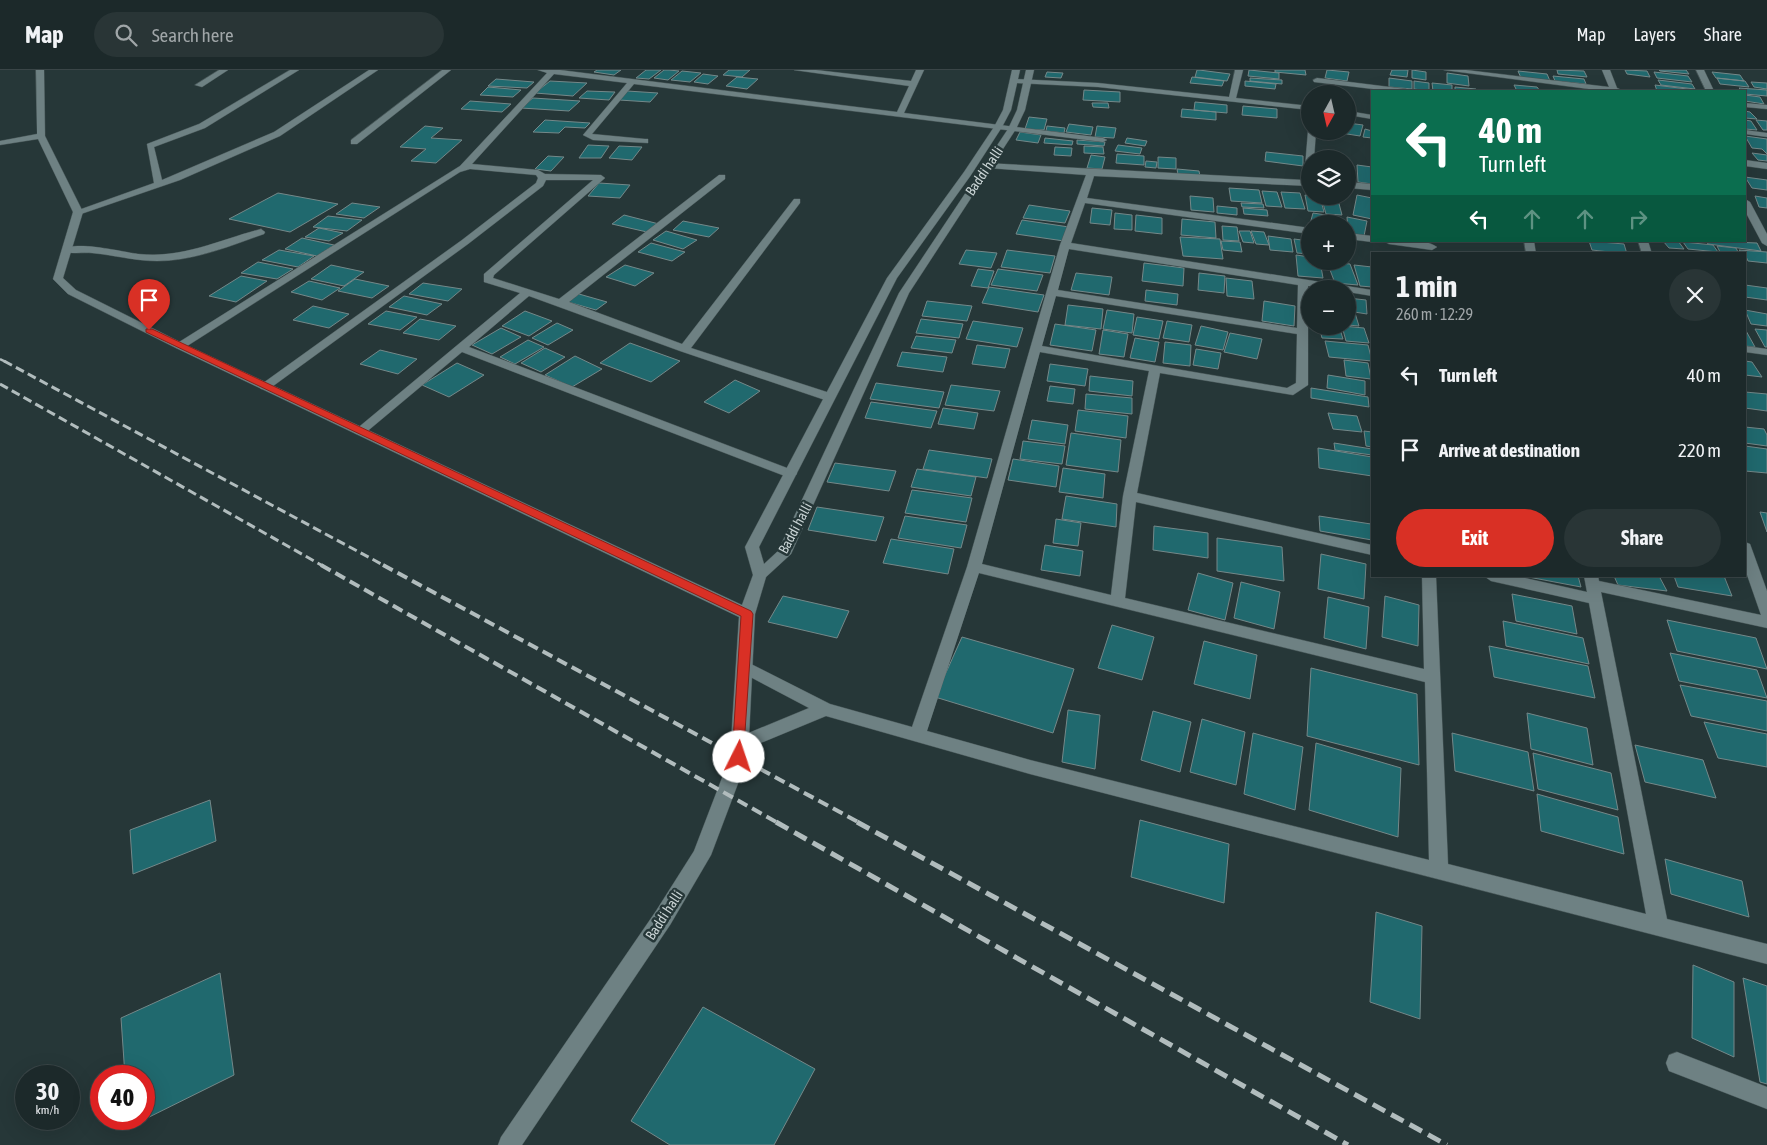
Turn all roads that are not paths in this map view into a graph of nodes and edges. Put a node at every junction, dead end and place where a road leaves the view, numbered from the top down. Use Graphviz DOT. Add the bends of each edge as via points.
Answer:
graph roads {
  1 [pos="40,70"];
  2 [pos="224,70"];
  3 [pos="295,70"];
  4 [pos="374,70"];
  5 [pos="447,70"];
  6 [pos="542,70"];
  7 [pos="798,70"];
  8 [pos="920,70"];
  9 [pos="1016,70"];
  10 [pos="1240,70"];
  11 [pos="1319,70"];
  12 [pos="1448,70"];
  13 [pos="1606,70"];
  14 [pos="1700,70"];
  15 [pos="553,71"];
  16 [pos="1029,75"];
  17 [pos="1511,78"];
  18 [pos="632,81"];
  19 [pos="1014,81"];
  20 [pos="914,84"];
  21 [pos="199,85"];
  22 [pos="1395,90"];
  23 [pos="1606,90"];
  24 [pos="1614,90"];
  25 [pos="1710,90"];
  26 [pos="1232,100"];
  27 [pos="1746,105"];
  28 [pos="1301,107"];
  29 [pos="1767,107"];
  30 [pos="900,113"];
  31 [pos="1356,114"];
  32 [pos="1371,117"];
  33 [pos="998,127"];
  34 [pos="1012,129"];
  35 [pos="1746,132"];
  36 [pos="1767,134"];
  37 [pos="41,136"];
  38 [pos="1103,140"];
  39 [pos="645,141"];
  40 [pos="354,142"];
  41 [pos="0,143"];
  42 [pos="1746,163"];
  43 [pos="988,165"];
  44 [pos="1767,166"];
  45 [pos="464,167"];
  46 [pos="1091,172"];
  47 [pos="543,177"];
  48 [pos="722,177"];
  49 [pos="1301,183"];
  50 [pos="159,185"];
  51 [pos="1356,186"];
  52 [pos="1371,187"];
  53 [pos="1082,200"];
  54 [pos="797,201"];
  55 [pos="1746,204"];
  56 [pos="78,212"];
  57 [pos="1751,213"];
  58 [pos="1767,215"];
  59 [pos="1301,230"];
  60 [pos="260,232"];
  61 [pos="1356,237"];
  62 [pos="1371,239"];
  63 [pos="1397,242"];
  64 [pos="1767,243"];
  65 [pos="1065,245"];
  66 [pos="1432,247"];
  67 [pos="67,250"];
  68 [pos="1301,282"];
  69 [pos="1356,290"];
  70 [pos="1052,292"];
  71 [pos="527,293"];
  72 [pos="1371,293"];
  73 [pos="561,303"];
  74 [pos="1301,332"];
  75 [pos="1303,335"];
  76 [pos="180,346"];
  77 [pos="462,348"];
  78 [pos="1036,348"];
  79 [pos="684,349"];
  80 [pos="1746,349"];
  81 [pos="1767,352"];
  82 [pos="1154,369"];
  83 [pos="265,386"];
  84 [pos="829,397"];
  85 [pos="360,431"];
  86 [pos="790,474"];
  87 [pos="1130,496"];
  88 [pos="1371,550"];
  89 [pos="1746,550"];
  90 [pos="974,567"];
  91 [pos="760,575"];
  92 [pos="1430,577"];
  93 [pos="1500,577"];
  94 [pos="1593,587"];
  95 [pos="1117,602"];
  96 [pos="1767,613"];
  97 [pos="747,614"];
  98 [pos="1767,622"];
  99 [pos="744,667"];
  100 [pos="1434,678"];
  101 [pos="824,709"];
  102 [pos="918,735"];
  103 [pos="740,744"];
  104 [pos="1439,870"];
  105 [pos="1658,925"];
  106 [pos="1767,954"];
  107 [pos="1677,1063"];
  108 [pos="1767,1098"];
  109 [pos="509,1145"];
  1 -- 37 [label="street"];
  2 -- 21 [label="street"];
  3 -- 50 [label="street" via="202,126 150,146"];
  4 -- 50 [label="street" via="277,134"];
  5 -- 40 [label="street"];
  6 -- 15 [label="street"];
  7 -- 20 [label="street"];
  8 -- 20 [label="street"];
  9 -- 19 [label="street"];
  10 -- 26 [label="street"];
  11 -- 22 [label="street" via="1317,83"];
  12 -- 17 [label="street"];
  13 -- 24 [label="street"];
  14 -- 25 [label="street"];
  15 -- 18 [label="street"];
  15 -- 45 [label="street"];
  16 -- 19 [label="street"];
  16 -- 26 [label="street"];
  16 -- 34 [label="street, Baddi halli" via="1021,110"];
  17 -- 23 [label="street"];
  18 -- 30 [label="street"];
  18 -- 39 [label="street" via="587,135"];
  19 -- 33 [label="street" via="1007,110"];
  20 -- 30 [label="street"];
  26 -- 28 [label="street"];
  27 -- 29 [label="street"];
  30 -- 33 [label="street"];
  31 -- 32 [label="street"];
  33 -- 34 [label="street"];
  33 -- 84 [label="street" via="892,278"];
  34 -- 38 [label="street"];
  34 -- 43 [label="street, Baddi halli"];
  35 -- 36 [label="street"];
  37 -- 41 [label="street"];
  37 -- 56 [label="street"];
  42 -- 44 [label="street"];
  43 -- 46 [label="street"];
  43 -- 91 [label="street, Baddi halli" via="904,293 784,554"];
  45 -- 47 [label="street" via="538,173"];
  45 -- 76 [label="street"];
  46 -- 49 [label="street"];
  46 -- 53 [label="street"];
  47 -- 71 [label="street" via="600,178 488,277 491,283"];
  47 -- 83 [label="street" via="540,184 465,242"];
  48 -- 73 [label="street"];
  50 -- 56 [label="street"];
  51 -- 52 [label="street"];
  53 -- 59 [label="street"];
  53 -- 65 [label="street"];
  54 -- 79 [label="street"];
  55 -- 57 [label="street"];
  56 -- 67 [label="street"];
  57 -- 58 [label="street"];
  57 -- 64 [label="street"];
  60 -- 67 [label="lane" via="193,254 160,258 131,257 94,249"];
  61 -- 62 [label="street"];
  63 -- 66 [label="street"];
  65 -- 68 [label="street"];
  65 -- 70 [label="street"];
  67 -- 76 [label="street" via="58,279 72,292"];
  69 -- 72 [label="street"];
  70 -- 74 [label="street"];
  70 -- 78 [label="street"];
  71 -- 73 [label="street"];
  71 -- 77 [label="street"];
  73 -- 79 [label="street"];
  75 -- 82 [label="street" via="1302,385 1288,392"];
  76 -- 83 [label="street"];
  77 -- 85 [label="street"];
  77 -- 86 [label="street"];
  78 -- 82 [label="street"];
  78 -- 90 [label="street"];
  79 -- 84 [label="street"];
  80 -- 81 [label="street"];
  82 -- 87 [label="street"];
  83 -- 85 [label="street"];
  84 -- 86 [label="street"];
  85 -- 97 [label="street"];
  86 -- 91 [label="street" via="752,546"];
  87 -- 88 [label="street"];
  87 -- 95 [label="street"];
  89 -- 96 [label="street"];
  90 -- 95 [label="street"];
  90 -- 102 [label="street"];
  91 -- 97 [label="street, Baddi halli"];
  92 -- 100 [label="street"];
  93 -- 94 [label="street"];
  94 -- 98 [label="street"];
  94 -- 105 [label="street"];
  95 -- 100 [label="street"];
  97 -- 99 [label="street, Baddi halli"];
  99 -- 101 [label="street"];
  99 -- 103 [label="street, Baddi halli"];
  100 -- 104 [label="street"];
  101 -- 102 [label="street"];
  101 -- 103 [label="street"];
  102 -- 104 [label="street" via="1030,767"];
  103 -- 109 [label="street, Baddi halli" via="739,757 702,855"];
  104 -- 105 [label="street"];
  105 -- 106 [label="street"];
  107 -- 108 [label="street"];
}
